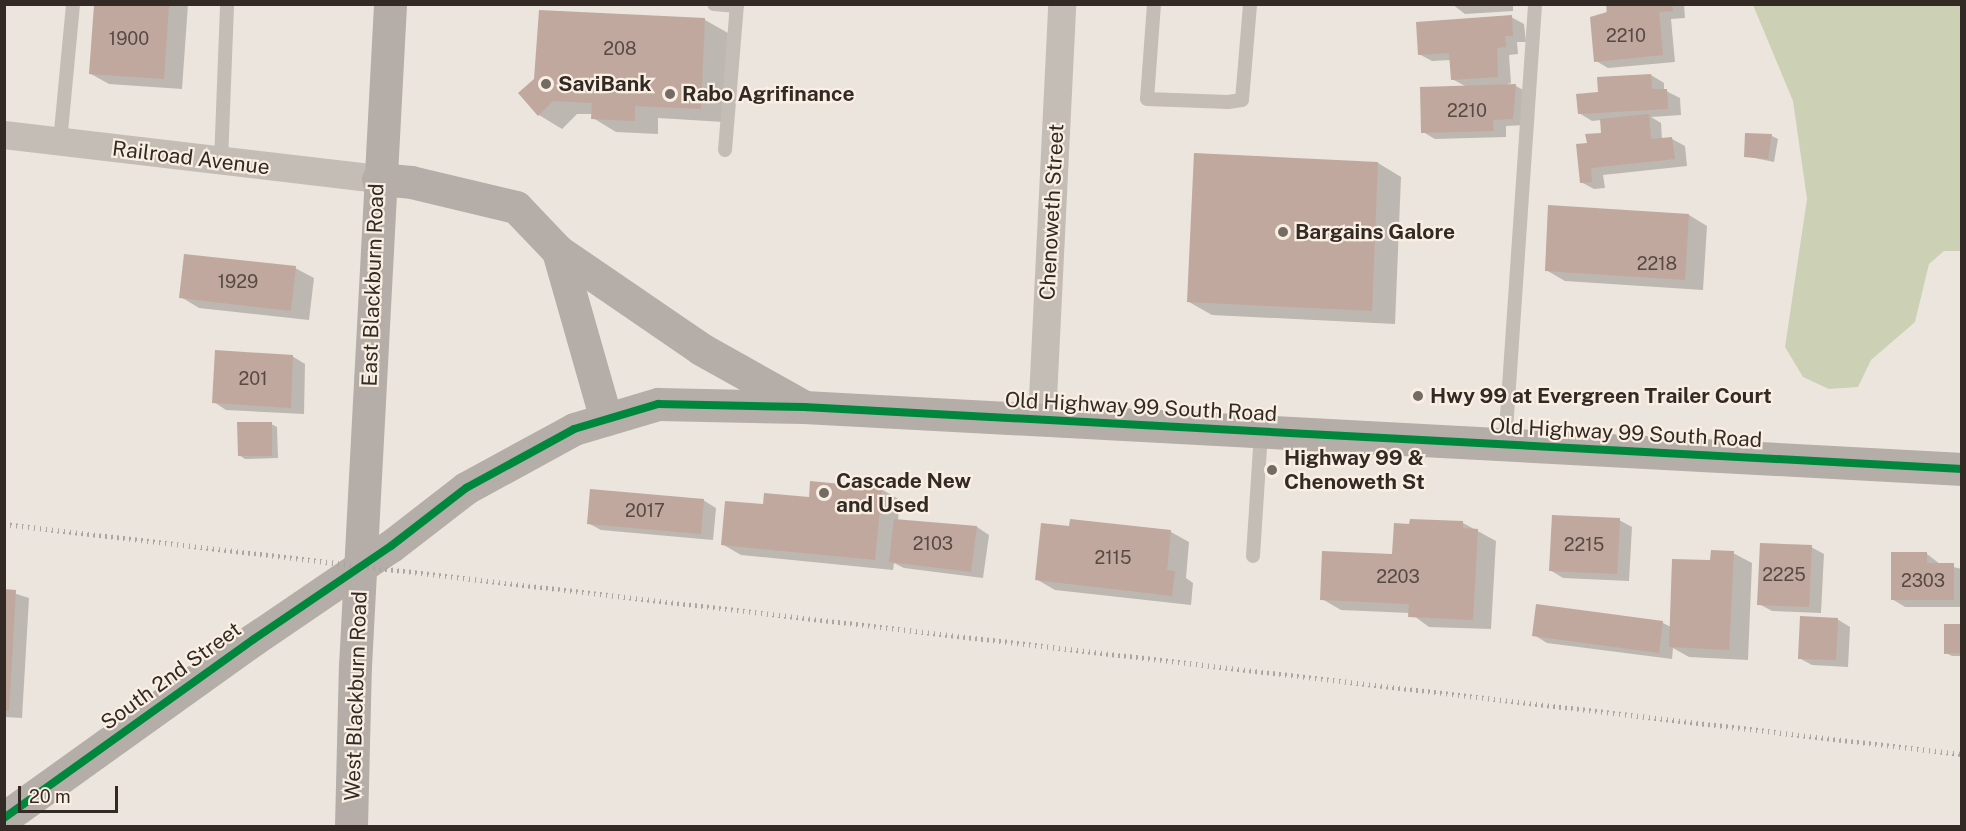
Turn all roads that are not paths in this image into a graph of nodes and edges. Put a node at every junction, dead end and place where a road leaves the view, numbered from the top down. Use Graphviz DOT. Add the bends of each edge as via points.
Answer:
graph roads {
  1 [pos="73,4"];
  2 [pos="227,4"];
  3 [pos="390,4"];
  4 [pos="714,4"];
  5 [pos="1062,4"];
  6 [pos="1154,4"];
  7 [pos="1250,4"];
  8 [pos="1535,4"];
  9 [pos="737,5"];
  10 [pos="4,135"];
  11 [pos="60,142"];
  12 [pos="725,150"];
  13 [pos="221,162"];
  14 [pos="378,179"];
  15 [pos="558,251"];
  16 [pos="804,407"];
  17 [pos="606,419"];
  18 [pos="1042,419"];
  19 [pos="1261,432"];
  20 [pos="1505,445"];
  21 [pos="1962,470"];
  22 [pos="1253,556"];
  23 [pos="361,565"];
  24 [pos="4,818"];
  25 [pos="351,826"];
  1 -- 11 [label="lane"];
  2 -- 13 [label="lane"];
  3 -- 14 [label="street, East Blackburn Road"];
  4 -- 9 [label="lane"];
  5 -- 18 [label="street, Chenoweth Street"];
  6 -- 7 [label="lane" via="1147,99 1228,102 1242,100"];
  8 -- 20 [label="lane"];
  9 -- 12 [label="lane"];
  10 -- 11 [label="street, Railroad Avenue"];
  11 -- 13 [label="street, Railroad Avenue"];
  13 -- 14 [label="street, Railroad Avenue"];
  14 -- 15 [label="street" via="411,182 516,207"];
  14 -- 23 [label="street, East Blackburn Road"];
  15 -- 16 [label="street" via="701,349"];
  15 -- 17 [label="street"];
  16 -- 17 [label="street, Old Highway 99 South Road" via="658,404"];
  16 -- 18 [label="street, Old Highway 99 South Road"];
  17 -- 23 [label="street, Old Highway 99 South Road" via="574,429 485,476"];
  18 -- 19 [label="street, Old Highway 99 South Road"];
  19 -- 20 [label="street, Old Highway 99 South Road"];
  19 -- 22 [label="lane"];
  20 -- 21 [label="street, Old Highway 99 South Road"];
  23 -- 24 [label="street, South 2nd Street"];
  23 -- 25 [label="street, West Blackburn Road"];
}
